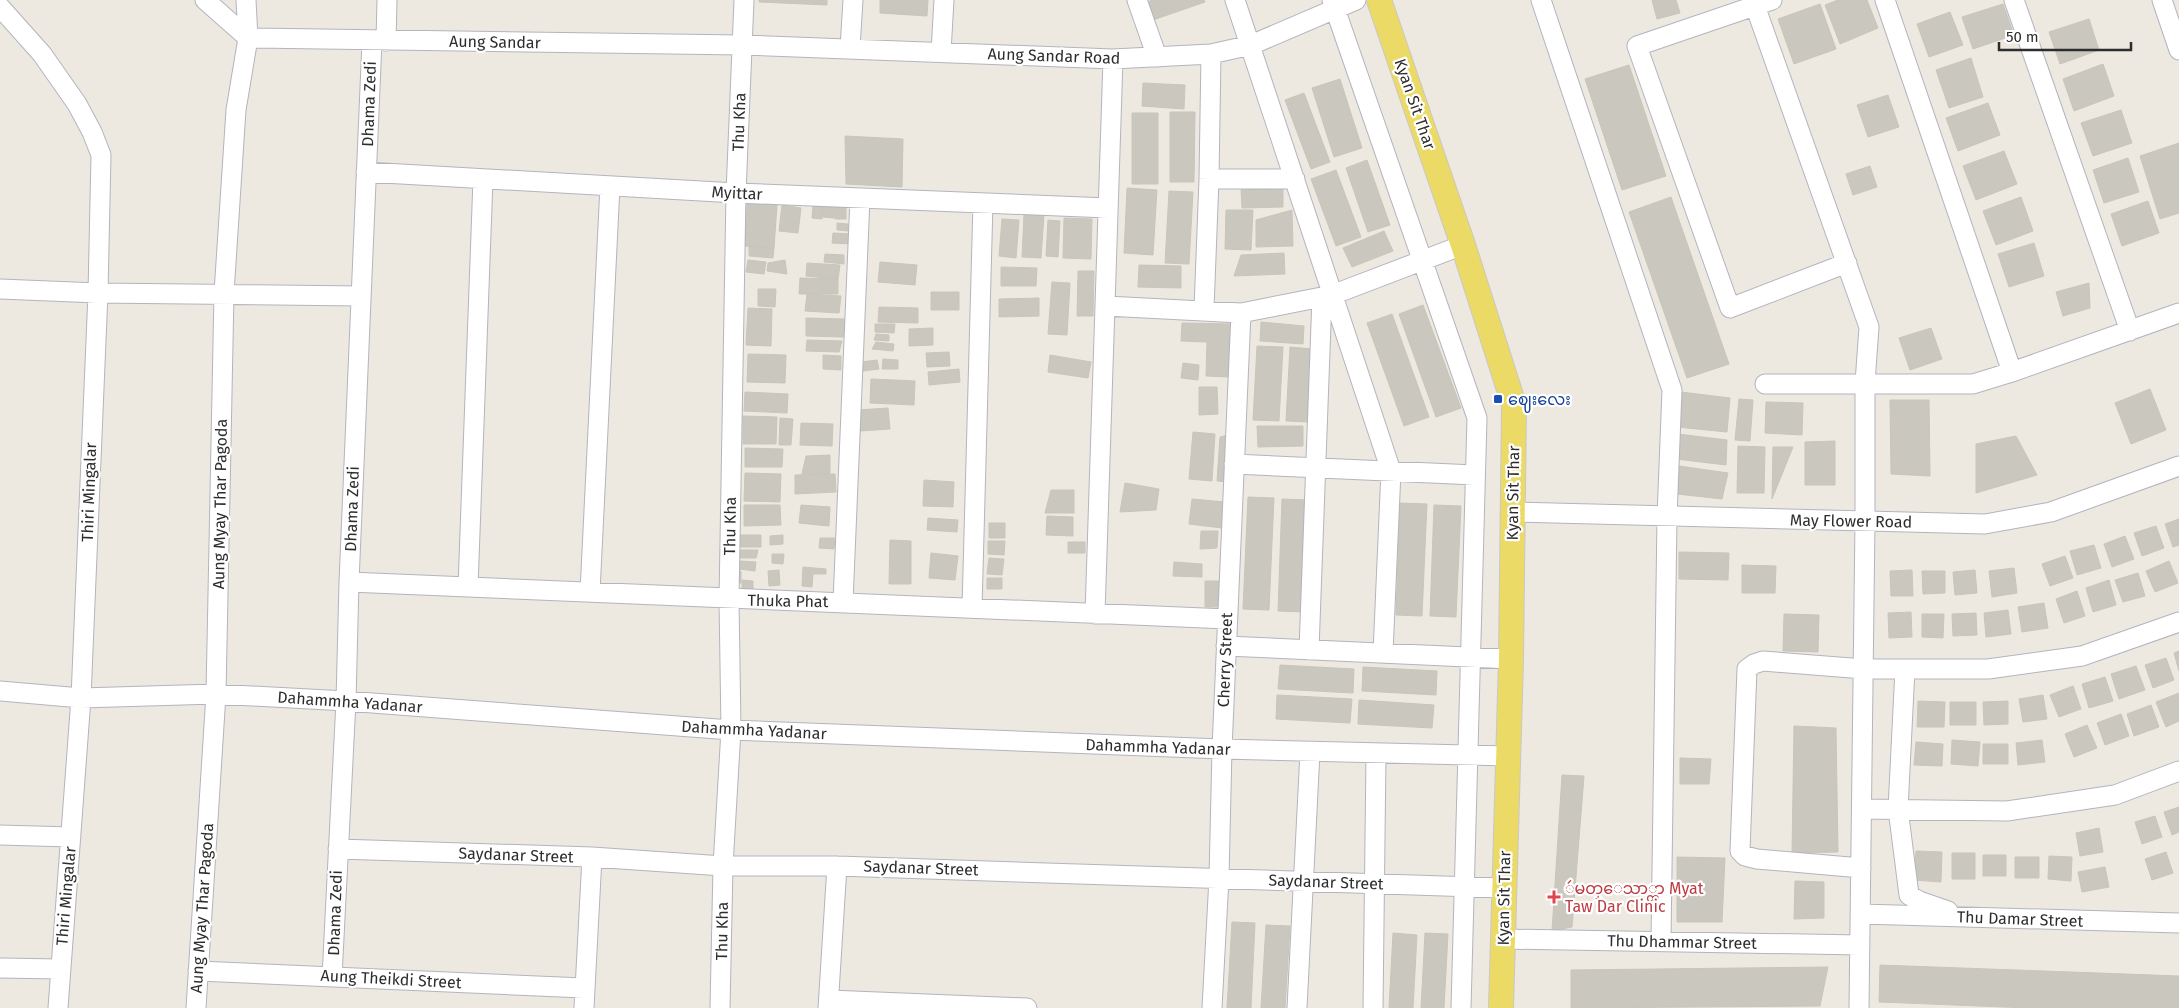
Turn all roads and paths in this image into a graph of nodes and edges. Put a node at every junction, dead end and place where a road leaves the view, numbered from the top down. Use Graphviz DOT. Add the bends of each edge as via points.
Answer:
graph roads {
  1 [pos="205,0"];
  2 [pos="246,0"];
  3 [pos="387,0"];
  4 [pos="744,0"];
  5 [pos="853,0"];
  6 [pos="944,0"];
  7 [pos="1137,0"];
  8 [pos="1235,0"];
  9 [pos="1356,0"];
  10 [pos="1380,0"];
  11 [pos="1541,0"];
  12 [pos="1885,0"];
  13 [pos="2014,0"];
  14 [pos="2162,0"];
  15 [pos="1760,2"];
  16 [pos="1333,5"];
  17 [pos="0,7"];
  18 [pos="248,38"];
  19 [pos="379,41"];
  20 [pos="742,45"];
  21 [pos="1252,45"];
  22 [pos="850,48"];
  23 [pos="2179,50"];
  24 [pos="941,52"];
  25 [pos="1210,54"];
  26 [pos="1157,57"];
  27 [pos="1113,59"];
  28 [pos="366,172"];
  29 [pos="482,178"];
  30 [pos="1209,179"];
  31 [pos="1295,179"];
  32 [pos="610,186"];
  33 [pos="736,193"];
  34 [pos="860,198"];
  35 [pos="983,203"];
  36 [pos="1108,208"];
  37 [pos="1463,245"];
  38 [pos="1423,260"];
  39 [pos="1847,263"];
  40 [pos="0,289"];
  41 [pos="98,293"];
  42 [pos="224,293"];
  43 [pos="361,296"];
  44 [pos="1327,296"];
  45 [pos="1106,306"];
  46 [pos="1204,310"];
  47 [pos="1241,313"];
  48 [pos="2179,314"];
  49 [pos="2130,331"];
  50 [pos="2012,372"];
  51 [pos="1865,383"];
  52 [pos="1765,384"];
  53 [pos="1234,464"];
  54 [pos="2179,466"];
  55 [pos="1316,467"];
  56 [pos="1391,471"];
  57 [pos="1475,475"];
  58 [pos="1513,512"];
  59 [pos="1667,517"];
  60 [pos="1866,521"];
  61 [pos="349,582"];
  62 [pos="468,587"];
  63 [pos="590,592"];
  64 [pos="729,600"];
  65 [pos="843,602"];
  66 [pos="972,608"];
  67 [pos="1095,614"];
  68 [pos="1227,620"];
  69 [pos="2179,622"];
  70 [pos="1226,646"];
  71 [pos="1310,650"];
  72 [pos="1383,653"];
  73 [pos="1470,657"];
  74 [pos="1511,659"];
  75 [pos="1864,669"];
  76 [pos="1905,669"];
  77 [pos="0,691"];
  78 [pos="216,694"];
  79 [pos="81,698"];
  80 [pos="346,700"];
  81 [pos="731,730"];
  82 [pos="1222,749"];
  83 [pos="1310,752"];
  84 [pos="1376,754"];
  85 [pos="1468,756"];
  86 [pos="1508,756"];
  87 [pos="2179,771"];
  88 [pos="1862,809"];
  89 [pos="1898,809"];
  90 [pos="0,835"];
  91 [pos="72,837"];
  92 [pos="338,849"];
  93 [pos="592,858"];
  94 [pos="723,866"];
  95 [pos="837,866"];
  96 [pos="1861,868"];
  97 [pos="1219,878"];
  98 [pos="1303,881"];
  99 [pos="1374,884"];
  100 [pos="1464,887"];
  101 [pos="1504,888"];
  102 [pos="2179,911"];
  103 [pos="1861,914"];
  104 [pos="1968,918"];
  105 [pos="2150,922"];
  106 [pos="2179,923"];
  107 [pos="1503,938"];
  108 [pos="1661,941"];
  109 [pos="1860,945"];
  110 [pos="0,968"];
  111 [pos="60,970"];
  112 [pos="198,971"];
  113 [pos="332,977"];
  114 [pos="584,988"];
  115 [pos="829,1004"];
  116 [pos="58,1008"];
  117 [pos="196,1008"];
  118 [pos="584,1008"];
  119 [pos="720,1008"];
  120 [pos="1027,1008"];
  121 [pos="1212,1008"];
  122 [pos="1297,1008"];
  123 [pos="1373,1008"];
  124 [pos="1461,1008"];
  125 [pos="1501,1008"];
  126 [pos="1859,1008"];
  1 -- 18 [label="street"];
  2 -- 18 [label="street, Aung Myay Thar Pagoda"];
  3 -- 19 [label="street, Dhama Zedi"];
  4 -- 20 [label="street, Thu Kha"];
  5 -- 22 [label="street"];
  6 -- 24 [label="street"];
  7 -- 26 [label="street"];
  8 -- 21 [label="street"];
  9 -- 16 [label="street, Aung Sandar Road"];
  10 -- 37 [label="main road, Kyan Sit Thar"];
  11 -- 59 [label="street" via="1672,390"];
  12 -- 50 [label="street"];
  13 -- 49 [label="street"];
  14 -- 23 [label="street"];
  15 -- 39 [label="street"];
  15 -- 39 [label="street" via="1637,46 1730,308"];
  16 -- 21 [label="street, Aung Sandar Road"];
  16 -- 38 [label="street"];
  17 -- 41 [label="street, Thiri Mingalar" via="42,54 77,104 101,155"];
  18 -- 19 [label="street, Aung Sandar"];
  18 -- 42 [label="street, Aung Myay Thar Pagoda" via="236,110"];
  19 -- 20 [label="street, Aung Sandar"];
  19 -- 28 [label="street, Dhama Zedi"];
  20 -- 22 [label="street, Aung Sandar Road"];
  20 -- 33 [label="street, Thu Kha"];
  21 -- 25 [label="street, Aung Sandar Road"];
  21 -- 31 [label="street"];
  22 -- 24 [label="street, Aung Sandar Road"];
  24 -- 27 [label="street, Aung Sandar Road"];
  25 -- 26 [label="street, Aung Sandar Road"];
  25 -- 30 [label="street"];
  26 -- 27 [label="street, Aung Sandar Road"];
  27 -- 36 [label="street"];
  28 -- 29 [label="street, Myittar"];
  28 -- 43 [label="street, Dhama Zedi"];
  29 -- 32 [label="street, Myittar"];
  29 -- 62 [label="street"];
  30 -- 31 [label="street"];
  30 -- 46 [label="street"];
  31 -- 44 [label="street"];
  32 -- 33 [label="street, Myittar"];
  32 -- 63 [label="street"];
  33 -- 34 [label="street, Myittar"];
  33 -- 64 [label="street, Thu Kha"];
  34 -- 35 [label="street, Myittar"];
  34 -- 65 [label="street"];
  35 -- 36 [label="street, Myittar"];
  35 -- 66 [label="street"];
  36 -- 45 [label="street"];
  37 -- 38 [label="street"];
  37 -- 58 [label="main road, Kyan Sit Thar" via="1514,405"];
  38 -- 44 [label="street"];
  38 -- 57 [label="street" via="1477,418"];
  39 -- 51 [label="street" via="1869,327"];
  40 -- 41 [label="street"];
  41 -- 42 [label="street"];
  41 -- 79 [label="street, Thiri Mingalar"];
  42 -- 43 [label="street"];
  42 -- 78 [label="street, Aung Myay Thar Pagoda"];
  43 -- 61 [label="street, Dhama Zedi"];
  44 -- 47 [label="street"];
  44 -- 55 [label="street"];
  44 -- 56 [label="street"];
  45 -- 46 [label="street"];
  45 -- 67 [label="street"];
  46 -- 47 [label="street"];
  47 -- 53 [label="street, Cherry Street"];
  48 -- 49 [label="street"];
  49 -- 50 [label="street"];
  50 -- 51 [label="street" via="1972,384"];
  51 -- 52 [label="street"];
  51 -- 60 [label="street"];
  53 -- 55 [label="street"];
  53 -- 68 [label="street, Cherry Street"];
  54 -- 60 [label="street, May Flower Road" via="2052,512 1985,524"];
  55 -- 56 [label="street"];
  55 -- 71 [label="street"];
  56 -- 57 [label="street"];
  56 -- 72 [label="street"];
  57 -- 73 [label="street"];
  58 -- 59 [label="street, May Flower Road"];
  58 -- 74 [label="main road, Kyan Sit Thar"];
  59 -- 60 [label="street, May Flower Road"];
  59 -- 108 [label="street"];
  60 -- 75 [label="street"];
  61 -- 62 [label="street, Thuka Phat"];
  61 -- 80 [label="street, Dhama Zedi"];
  62 -- 63 [label="street, Thuka Phat"];
  63 -- 64 [label="street, Thuka Phat"];
  64 -- 65 [label="street, Thuka Phat"];
  64 -- 81 [label="street, Thu Kha"];
  65 -- 66 [label="street, Thuka Phat"];
  66 -- 67 [label="street, Thuka Phat"];
  67 -- 68 [label="street, Thuka Phat"];
  68 -- 70 [label="street, Cherry Street"];
  69 -- 76 [label="street" via="2082,656 1988,669"];
  70 -- 71 [label="street"];
  70 -- 82 [label="street, Cherry Street"];
  71 -- 72 [label="street"];
  72 -- 73 [label="street"];
  73 -- 74 [label="street"];
  73 -- 85 [label="street"];
  74 -- 86 [label="main road, Kyan Sit Thar"];
  75 -- 76 [label="street"];
  75 -- 88 [label="street"];
  75 -- 96 [label="street" via="1763,661 1747,669 1740,851 1757,859"];
  76 -- 89 [label="street"];
  77 -- 79 [label="street, Dahammha Yadanar"];
  78 -- 79 [label="street, Dahammha Yadanar"];
  78 -- 80 [label="street, Dahammha Yadanar"];
  78 -- 112 [label="street, Aung Myay Thar Pagoda"];
  79 -- 91 [label="street, Thiri Mingalar"];
  80 -- 81 [label="street, Dahammha Yadanar"];
  80 -- 92 [label="street, Dhama Zedi"];
  81 -- 82 [label="street, Dahammha Yadanar"];
  81 -- 94 [label="street, Thu Kha"];
  82 -- 83 [label="street, Dahammha Yadanar"];
  82 -- 97 [label="street, Cherry Street"];
  83 -- 84 [label="street, Dahammha Yadanar"];
  83 -- 98 [label="street"];
  84 -- 85 [label="street, Dahammha Yadanar"];
  84 -- 99 [label="street"];
  85 -- 86 [label="street, Dahammha Yadanar"];
  85 -- 100 [label="street"];
  86 -- 101 [label="main road, Kyan Sit Thar"];
  87 -- 89 [label="street" via="2115,794 2007,812"];
  88 -- 89 [label="street"];
  88 -- 96 [label="street"];
  89 -- 104 [label="street" via="1909,895"];
  90 -- 91 [label="street"];
  91 -- 111 [label="street, Thiri Mingalar"];
  92 -- 93 [label="street, Saydanar Street"];
  92 -- 113 [label="street, Dhama Zedi"];
  93 -- 94 [label="street, Saydanar Street"];
  93 -- 114 [label="street"];
  94 -- 95 [label="street, Saydanar Street"];
  94 -- 119 [label="street, Thu Kha"];
  95 -- 97 [label="street, Saydanar Street"];
  95 -- 115 [label="street"];
  96 -- 103 [label="street"];
  97 -- 98 [label="street, Saydanar Street"];
  97 -- 121 [label="street, Cherry Street"];
  98 -- 99 [label="street, Saydanar Street"];
  98 -- 122 [label="street"];
  99 -- 100 [label="street, Saydanar Street"];
  99 -- 123 [label="street"];
  100 -- 101 [label="street, Saydanar Street"];
  100 -- 124 [label="street"];
  101 -- 107 [label="main road, Kyan Sit Thar"];
  102 -- 105 [label="street"];
  103 -- 104 [label="street, Thu Damar Street"];
  103 -- 109 [label="street"];
  104 -- 105 [label="street, Thu Damar Street"];
  105 -- 106 [label="street, Thu Damar Street"];
  107 -- 108 [label="street, Thu Dhammar Street"];
  107 -- 125 [label="main road, Kyan Sit Thar"];
  108 -- 109 [label="street, Thu Dhammar Street"];
  109 -- 126 [label="street"];
  110 -- 111 [label="street"];
  111 -- 116 [label="street, Thiri Mingalar"];
  112 -- 113 [label="street, Aung Theikdi Street"];
  112 -- 117 [label="street, Aung Myay Thar Pagoda"];
  113 -- 114 [label="street, Aung Theikdi Street"];
  114 -- 118 [label="street"];
  115 -- 120 [label="street"];
}
